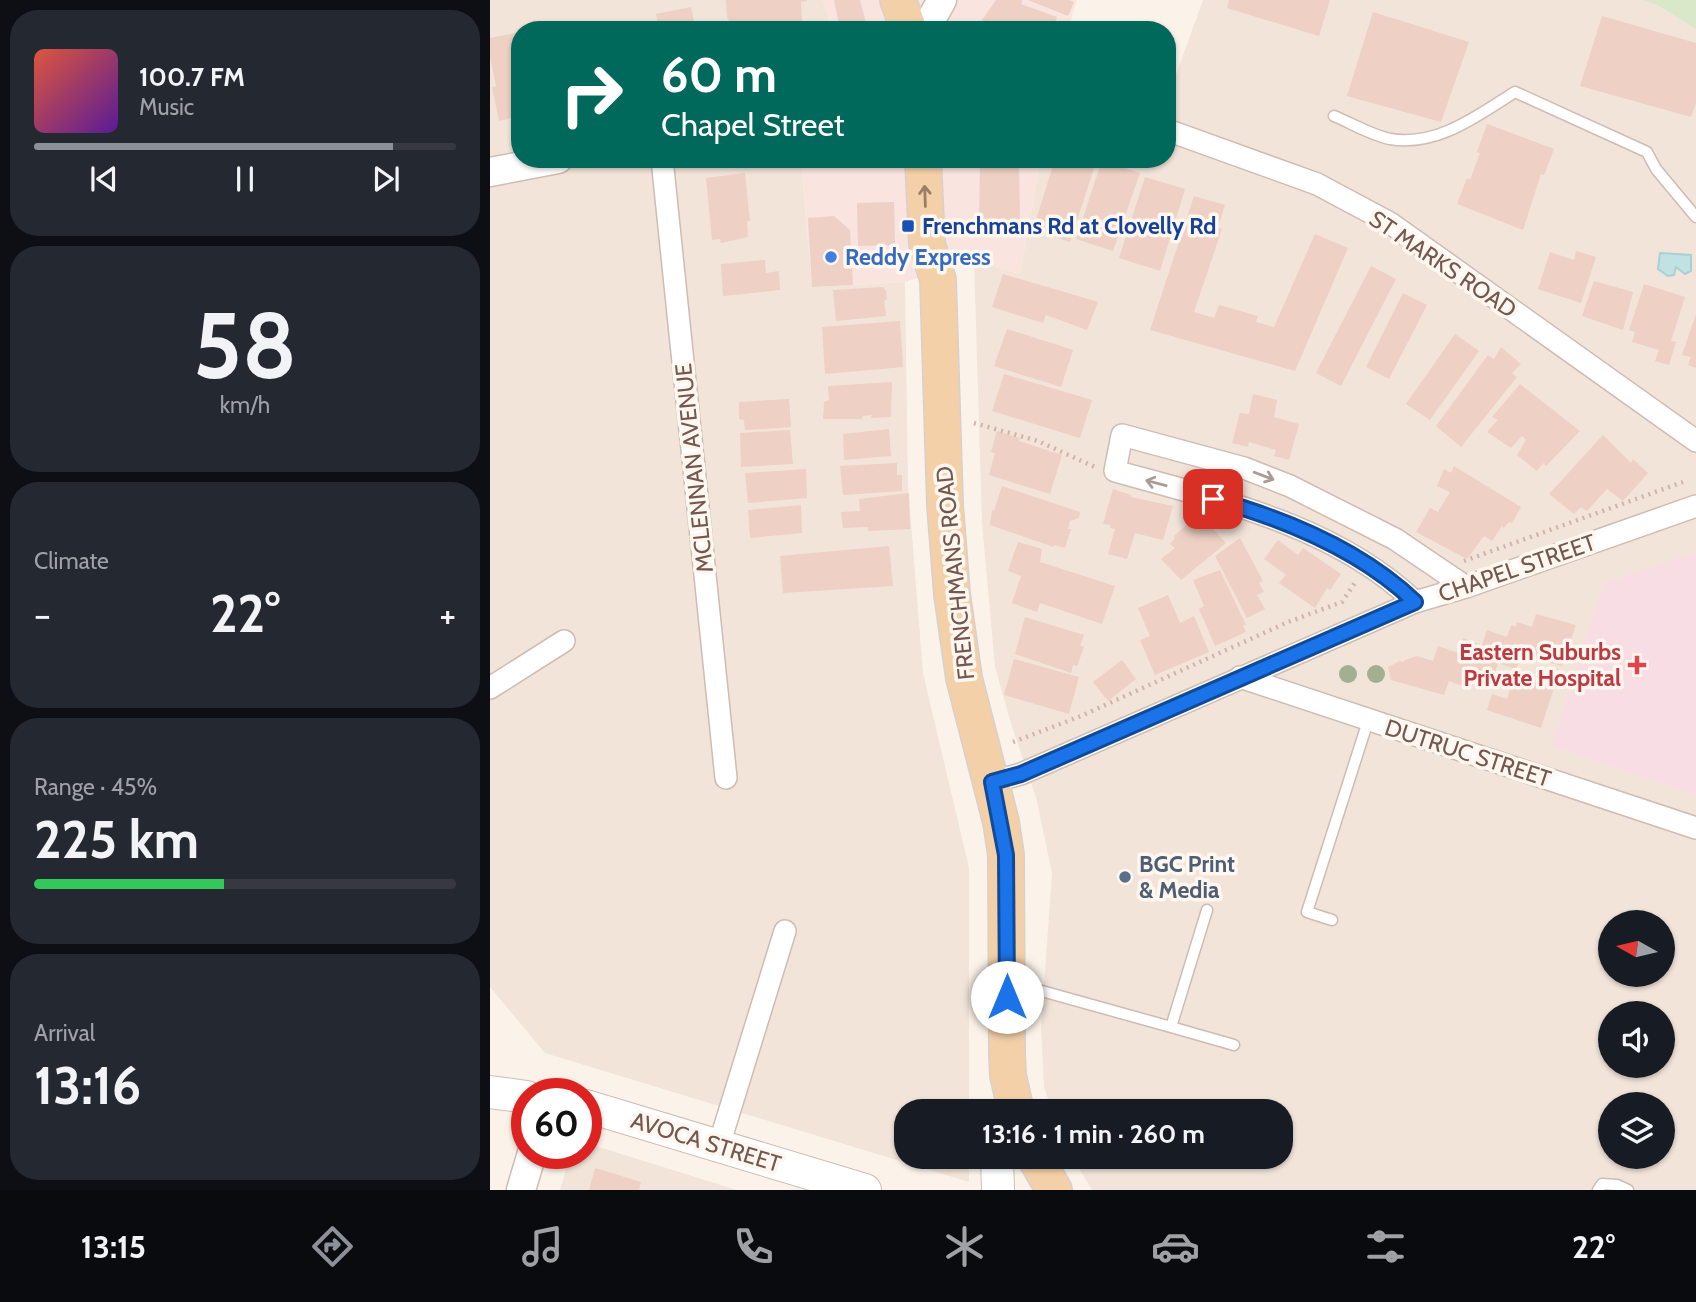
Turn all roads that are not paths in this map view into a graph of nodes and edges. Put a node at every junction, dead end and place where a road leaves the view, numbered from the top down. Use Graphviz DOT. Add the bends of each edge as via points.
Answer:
graph roads {
  1 [pos="898,0"];
  2 [pos="942,0"];
  3 [pos="906,21"];
  4 [pos="930,21"];
  5 [pos="1334,116"];
  6 [pos="1176,133"];
  7 [pos="511,168"];
  8 [pos="663,168"];
  9 [pos="923,168"];
  10 [pos="946,168"];
  11 [pos="490,172"];
  12 [pos="1696,217"];
  13 [pos="938,280"];
  14 [pos="1696,441"];
  15 [pos="1696,506"];
  16 [pos="1466,587"];
  17 [pos="1415,602"];
  18 [pos="564,641"];
  19 [pos="1240,677"];
  20 [pos="490,688"];
  21 [pos="1368,720"];
  22 [pos="726,778"];
  23 [pos="992,782"];
  24 [pos="1696,828"];
  25 [pos="1207,910"];
  26 [pos="1332,920"];
  27 [pos="785,931"];
  28 [pos="1007,981"];
  29 [pos="1171,1027"];
  30 [pos="1007,1032"];
  31 [pos="1234,1045"];
  32 [pos="490,1092"];
  33 [pos="511,1095"];
  34 [pos="999,1099"];
  35 [pos="1014,1099"];
  36 [pos="602,1111"];
  37 [pos="719,1145"];
  38 [pos="527,1169"];
  39 [pos="997,1169"];
  40 [pos="1042,1169"];
  41 [pos="521,1190"];
  42 [pos="865,1190"];
  43 [pos="998,1190"];
  44 [pos="1054,1190"];
  45 [pos="1598,1190"];
  46 [pos="1628,1190"];
  1 -- 3 [label="main road"];
  2 -- 4 [label="street"];
  5 -- 12 [label="lane" via="1389,139 1421,139 1445,133 1515,92 1647,152"];
  6 -- 14 [label="street, ST MARKS ROAD" via="1317,184 1390,223"];
  7 -- 11 [label="street"];
  8 -- 22 [label="street, MCLENNAN AVENUE"];
  13 -- 9 [label="main road, FRENCHMANS ROAD, one-way" via="927,244"];
  10 -- 13 [label="main road, FRENCHMANS ROAD" via="950,245"];
  13 -- 23 [label="main road, FRENCHMANS ROAD" via="944,505 953,594 964,678"];
  15 -- 16 [label="street, CHAPEL STREET"];
  16 -- 17 [label="street, CHAPEL STREET"];
  17 -- 16 [label="street, one-way" via="1394,582 1326,541 1238,506 1115,471 1122,435 1244,468 1290,486 1395,539"];
  17 -- 19 [label="street, CHAPEL STREET"];
  18 -- 20 [label="street"];
  19 -- 21 [label="street, DUTRUC STREET"];
  19 -- 23 [label="street, CHAPEL STREET" via="1021,774"];
  21 -- 24 [label="street, DUTRUC STREET"];
  21 -- 26 [label="lane" via="1307,912"];
  23 -- 28 [label="main road, FRENCHMANS ROAD" via="1006,855"];
  25 -- 29 [label="lane"];
  27 -- 37 [label="street"];
  28 -- 29 [label="lane"];
  28 -- 30 [label="main road, FRENCHMANS ROAD"];
  29 -- 31 [label="lane"];
  30 -- 34 [label="main road"];
  30 -- 35 [label="main road, FRENCHMANS ROAD"];
  32 -- 33 [label="main road"];
  36 -- 37 [label="main road, AVOCA STREET"];
  37 -- 42 [label="main road, AVOCA STREET"];
  38 -- 41 [label="street"];
  39 -- 43 [label="main road"];
  40 -- 44 [label="main road"];
  45 -- 46 [label="lane" via="1602,1184 1610,1184"];
}
